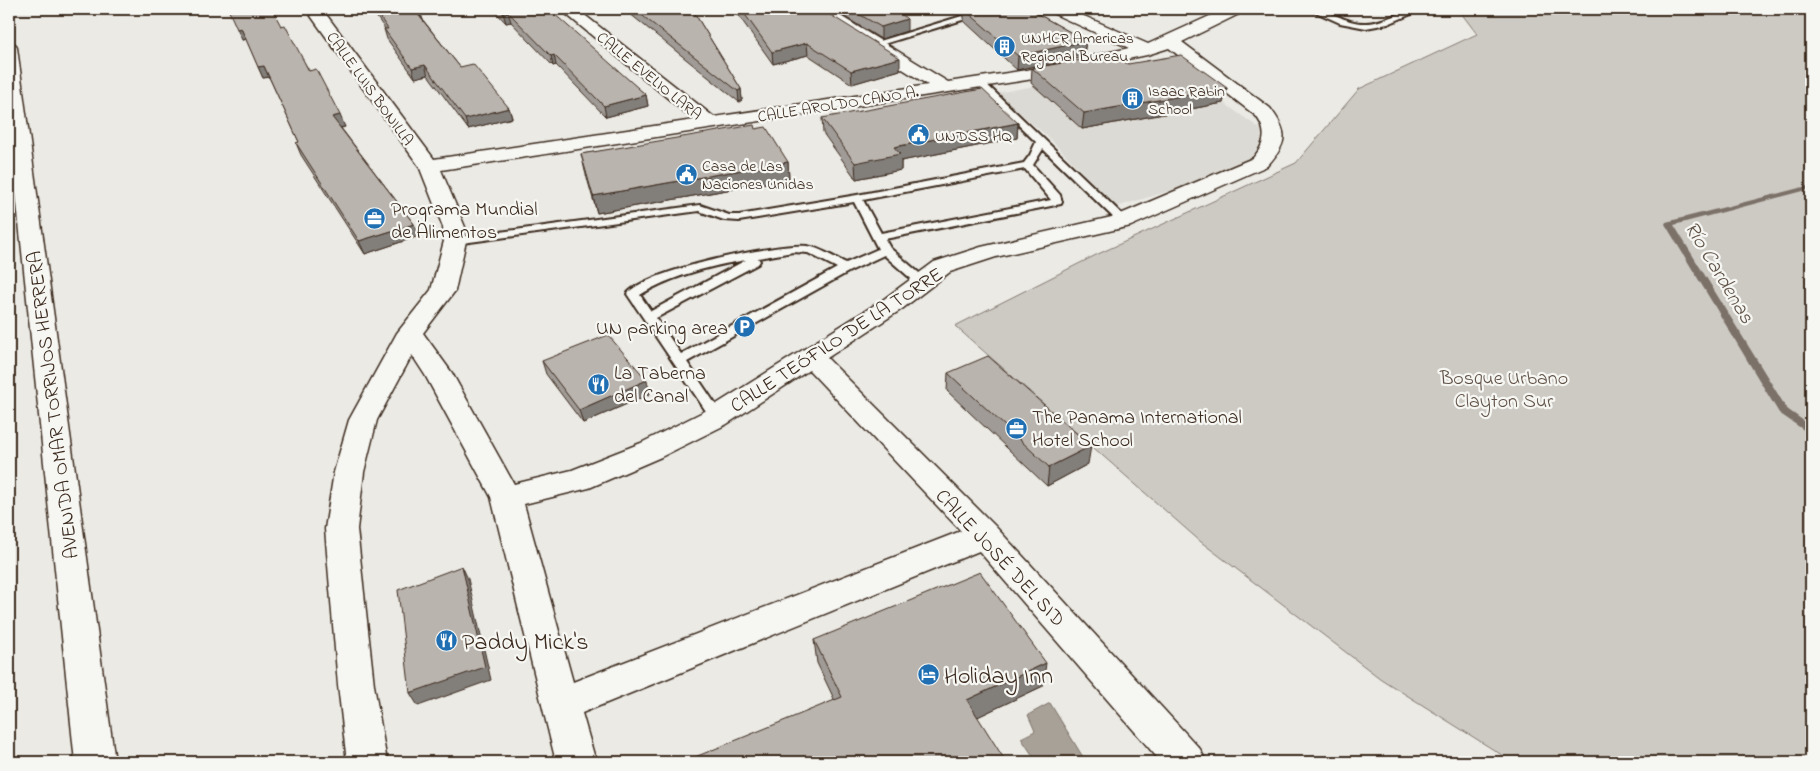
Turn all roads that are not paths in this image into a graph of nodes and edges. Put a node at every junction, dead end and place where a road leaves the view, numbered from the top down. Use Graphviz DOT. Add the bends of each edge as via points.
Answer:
graph roads {
  1 [pos="314,9"];
  2 [pos="568,9"];
  3 [pos="821,9"];
  4 [pos="1056,9"];
  5 [pos="1237,9"];
  6 [pos="1316,9"];
  7 [pos="1419,9"];
  8 [pos="965,18"];
  9 [pos="1170,41"];
  10 [pos="874,44"];
  11 [pos="9,48"];
  12 [pos="1147,50"];
  13 [pos="978,81"];
  14 [pos="944,88"];
  15 [pos="710,123"];
  16 [pos="1041,142"];
  17 [pos="1027,165"];
  18 [pos="429,166"];
  19 [pos="857,198"];
  20 [pos="1123,221"];
  21 [pos="878,237"];
  22 [pos="455,241"];
  23 [pos="885,250"];
  24 [pos="763,256"];
  25 [pos="846,268"];
  26 [pos="921,281"];
  27 [pos="649,317"];
  28 [pos="410,333"];
  29 [pos="810,356"];
  30 [pos="679,361"];
  31 [pos="717,417"];
  32 [pos="506,498"];
  33 [pos="984,535"];
  34 [pos="561,704"];
  35 [pos="95,762"];
  36 [pos="366,762"];
  37 [pos="576,762"];
  38 [pos="1186,762"];
  1 -- 18 [label="street, CALLE LUIS BONILLA"];
  2 -- 15 [label="street, CALLE EVELIO LARA"];
  3 -- 10 [label="street"];
  4 -- 12 [label="street"];
  5 -- 9 [label="street, CALLE AROLDO CANO A."];
  6 -- 7 [label="lane" via="1364,26"];
  8 -- 10 [label="lane"];
  9 -- 12 [label="street, CALLE AROLDO CANO A."];
  9 -- 20 [label="street, CALLE TEÓFILO DE LA TORRE" via="1263,112 1274,127 1272,149 1260,162"];
  10 -- 14 [label="street"];
  11 -- 35 [label="street, AVENIDA OMAR TORRIJOS HERRERA"];
  12 -- 13 [label="street, CALLE AROLDO CANO A." via="1026,75"];
  13 -- 14 [label="street, CALLE AROLDO CANO A."];
  13 -- 16 [label="lane"];
  14 -- 15 [label="street, CALLE AROLDO CANO A."];
  15 -- 18 [label="street, CALLE AROLDO CANO A."];
  16 -- 17 [label="lane"];
  16 -- 20 [label="lane"];
  17 -- 19 [label="lane"];
  17 -- 21 [label="lane" via="1056,197 1056,202"];
  18 -- 22 [label="street, CALLE LUIS BONILLA" via="454,227"];
  19 -- 21 [label="lane"];
  19 -- 22 [label="lane" via="739,218 728,218 700,208"];
  20 -- 26 [label="street, CALLE TEÓFILO DE LA TORRE" via="989,252 942,267"];
  21 -- 23 [label="lane"];
  22 -- 28 [label="street" via="443,291"];
  23 -- 25 [label="lane"];
  23 -- 26 [label="lane"];
  24 -- 25 [label="lane" via="793,249 810,250"];
  24 -- 27 [label="lane"];
  24 -- 27 [label="lane" via="710,263 646,286 633,294"];
  25 -- 30 [label="lane"];
  26 -- 29 [label="street, CALLE TEÓFILO DE LA TORRE" via="893,304"];
  27 -- 30 [label="lane"];
  28 -- 32 [label="street" via="438,373"];
  28 -- 36 [label="street" via="363,420 349,472 341,530"];
  29 -- 31 [label="street, CALLE TEÓFILO DE LA TORRE"];
  29 -- 33 [label="street, CALLE JOSÉ DEL SID"];
  30 -- 31 [label="lane"];
  31 -- 32 [label="street, CALLE TEÓFILO DE LA TORRE" via="651,450 578,480"];
  32 -- 34 [label="street"];
  33 -- 34 [label="street"];
  33 -- 38 [label="street, CALLE JOSÉ DEL SID"];
  34 -- 37 [label="street"];
}
